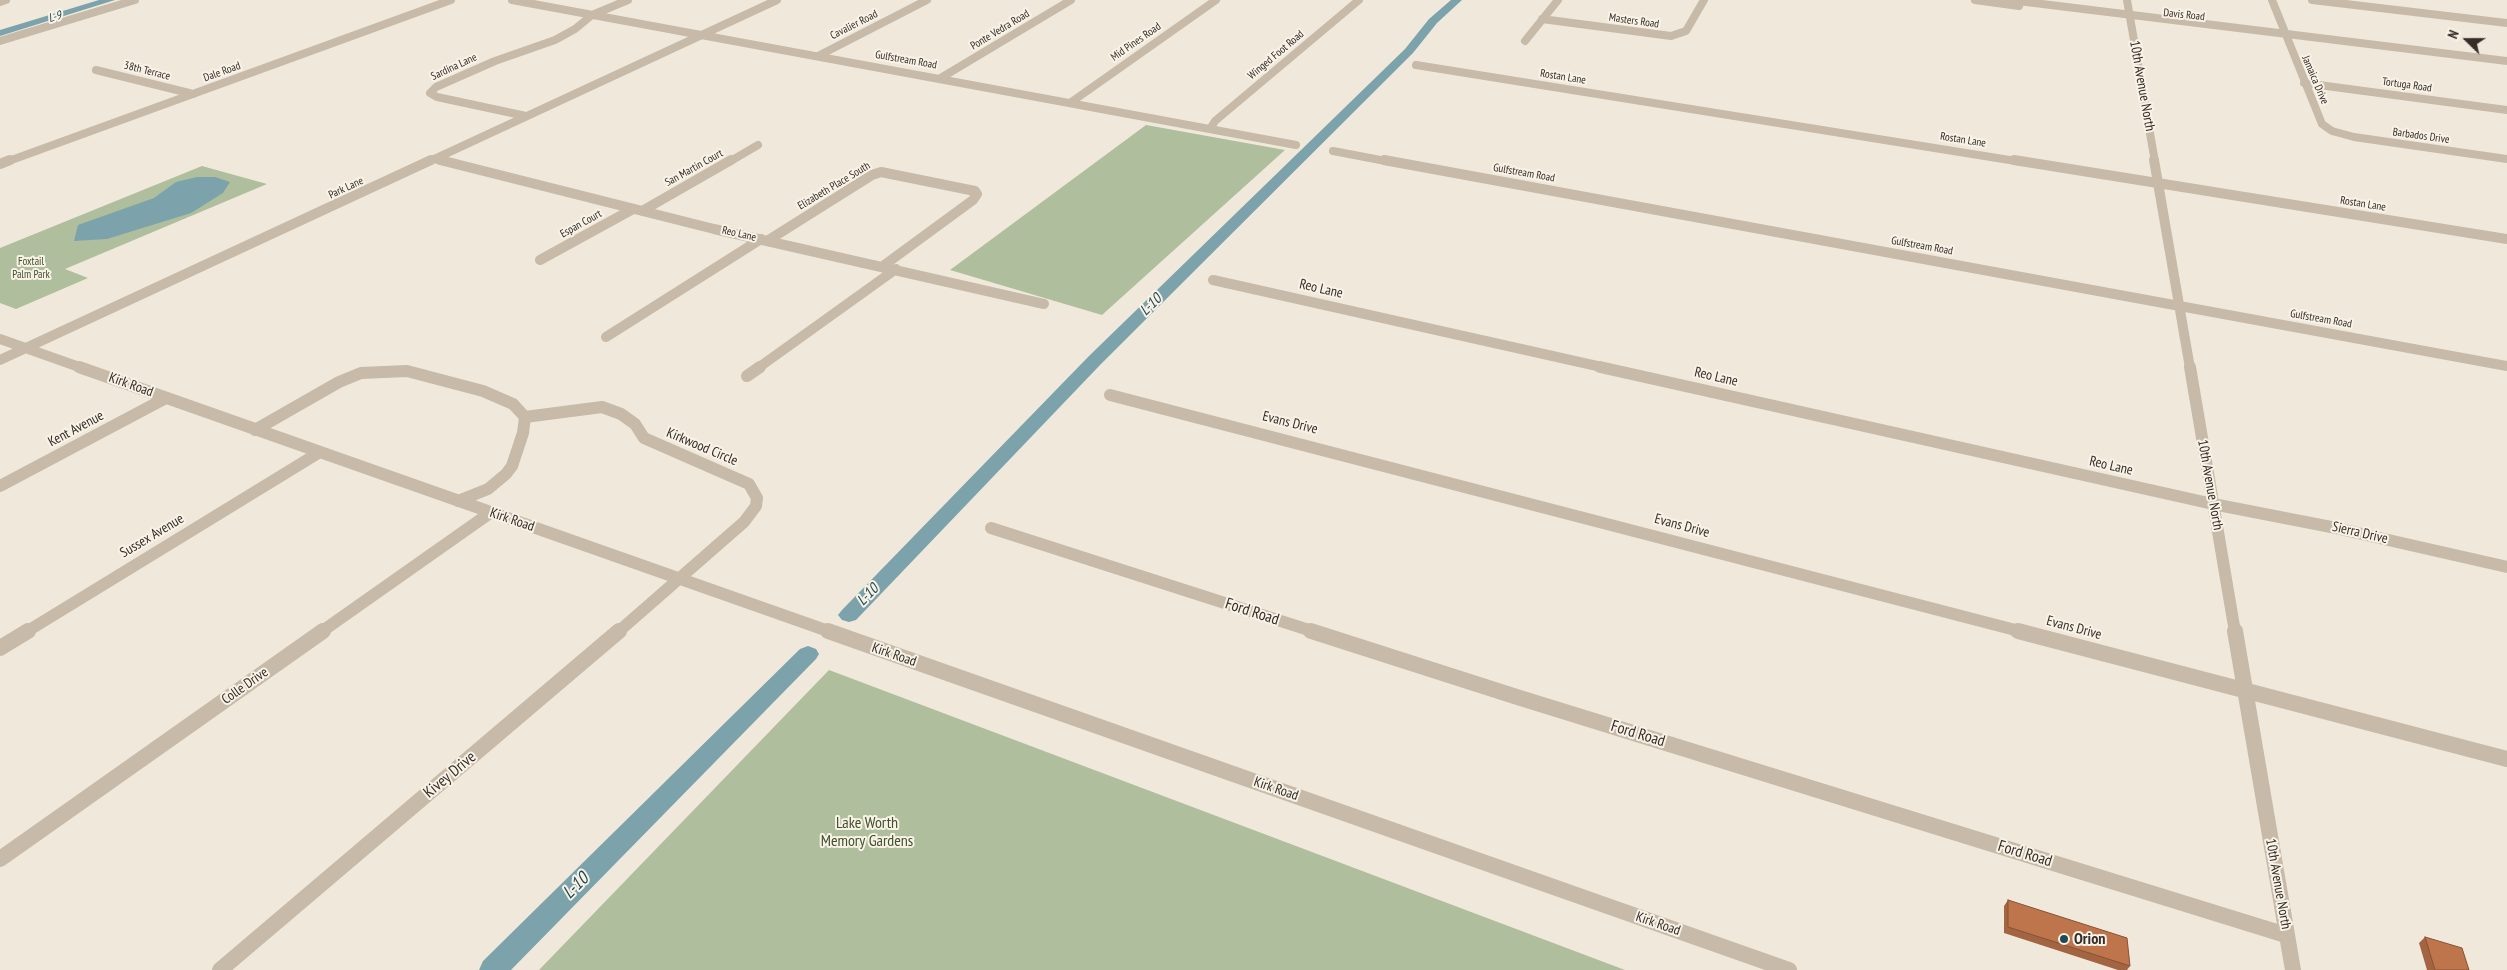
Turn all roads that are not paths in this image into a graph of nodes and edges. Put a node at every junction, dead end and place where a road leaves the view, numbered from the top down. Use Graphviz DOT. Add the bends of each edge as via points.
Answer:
graph roads {
  1 [pos="6,0"];
  2 [pos="135,0"];
  3 [pos="451,0"];
  4 [pos="512,0"];
  5 [pos="628,0"];
  6 [pos="777,0"];
  7 [pos="927,0"];
  8 [pos="1071,0"];
  9 [pos="1216,0"];
  10 [pos="1358,0"];
  11 [pos="1558,0"];
  12 [pos="1704,0"];
  13 [pos="1977,0"];
  14 [pos="2010,0"];
  15 [pos="2128,0"];
  16 [pos="2272,0"];
  17 [pos="2312,0"];
  18 [pos="0,2"];
  19 [pos="592,15"];
  20 [pos="2130,18"];
  21 [pos="1542,19"];
  22 [pos="2507,23"];
  23 [pos="2283,33"];
  24 [pos="701,35"];
  25 [pos="0,41"];
  26 [pos="1525,41"];
  27 [pos="818,56"];
  28 [pos="2507,61"];
  29 [pos="1416,65"];
  30 [pos="96,70"];
  31 [pos="939,79"];
  32 [pos="2304,83"];
  33 [pos="194,94"];
  34 [pos="1070,103"];
  35 [pos="2507,110"];
  36 [pos="526,116"];
  37 [pos="1210,129"];
  38 [pos="2332,131"];
  39 [pos="1296,144"];
  40 [pos="758,145"];
  41 [pos="1333,151"];
  42 [pos="434,159"];
  43 [pos="2507,159"];
  44 [pos="0,164"];
  45 [pos="2158,183"];
  46 [pos="637,210"];
  47 [pos="2507,239"];
  48 [pos="764,240"];
  49 [pos="540,260"];
  50 [pos="883,266"];
  51 [pos="896,269"];
  52 [pos="1212,280"];
  53 [pos="1044,304"];
  54 [pos="2179,306"];
  55 [pos="606,337"];
  56 [pos="0,339"];
  57 [pos="26,348"];
  58 [pos="0,360"];
  59 [pos="2507,366"];
  60 [pos="747,376"];
  61 [pos="1110,395"];
  62 [pos="166,398"];
  63 [pos="524,417"];
  64 [pos="255,430"];
  65 [pos="320,452"];
  66 [pos="0,486"];
  67 [pos="458,501"];
  68 [pos="2213,504"];
  69 [pos="490,513"];
  70 [pos="991,528"];
  71 [pos="2507,567"];
  72 [pos="678,579"];
  73 [pos="0,648"];
  74 [pos="2245,690"];
  75 [pos="2507,759"];
  76 [pos="0,859"];
  77 [pos="2286,935"];
  78 [pos="220,970"];
  79 [pos="1789,970"];
  80 [pos="2292,970"];
  1 -- 18 [label="street"];
  2 -- 25 [label="street"];
  3 -- 33 [label="street, Dale Road"];
  4 -- 19 [label="street, Gulfstream Road"];
  5 -- 19 [label="street"];
  6 -- 24 [label="street, Park Lane"];
  7 -- 27 [label="street, Cavalier Road"];
  8 -- 31 [label="street, Ponte Vedra Road"];
  9 -- 34 [label="street, Mid Pines Road"];
  10 -- 37 [label="street, Winged Foot Road" via="1214,121"];
  11 -- 21 [label="street"];
  12 -- 21 [label="street, Masters Road" via="1686,31 1671,36"];
  13 -- 20 [label="street, Davis Road"];
  14 -- 20 [label="street, Davis Road"];
  15 -- 20 [label="street, 10th Avenue North"];
  16 -- 23 [label="street, Jamaica Drive"];
  17 -- 22 [label="street"];
  19 -- 24 [label="street, Gulfstream Road"];
  19 -- 36 [label="street, Sardina Lane" via="555,40 495,61 436,87 430,93"];
  20 -- 23 [label="street, Davis Road"];
  20 -- 45 [label="street, 10th Avenue North"];
  21 -- 26 [label="street"];
  23 -- 28 [label="street, Davis Road"];
  23 -- 32 [label="street, Jamaica Drive"];
  24 -- 27 [label="street, Gulfstream Road"];
  24 -- 36 [label="street, Park Lane"];
  27 -- 31 [label="street, Gulfstream Road"];
  29 -- 45 [label="street, Rostan Lane"];
  30 -- 33 [label="street, 38th Terrace"];
  31 -- 34 [label="street, Gulfstream Road"];
  32 -- 35 [label="street, Tortuga Road"];
  32 -- 38 [label="street, Jamaica Drive" via="2322,124"];
  33 -- 44 [label="street, Dale Road"];
  34 -- 37 [label="street, Gulfstream Road"];
  36 -- 42 [label="street, Park Lane"];
  37 -- 39 [label="street, Gulfstream Road"];
  38 -- 43 [label="street, Barbados Drive"];
  40 -- 46 [label="street, San Martin Court"];
  41 -- 54 [label="street, Gulfstream Road"];
  42 -- 46 [label="street, Reo Lane"];
  42 -- 57 [label="street, Park Lane"];
  45 -- 47 [label="street, Rostan Lane"];
  45 -- 54 [label="street, 10th Avenue North"];
  46 -- 48 [label="street, Reo Lane"];
  46 -- 49 [label="street, Espan Court"];
  48 -- 50 [label="street, Reo Lane"];
  48 -- 50 [label="street, Elizabeth Place South" via="881,172 978,194"];
  48 -- 55 [label="street"];
  50 -- 51 [label="street, Reo Lane"];
  51 -- 53 [label="street, Reo Lane"];
  51 -- 60 [label="street"];
  52 -- 68 [label="street, Reo Lane"];
  54 -- 59 [label="street, Gulfstream Road"];
  54 -- 68 [label="street, 10th Avenue North"];
  56 -- 57 [label="street, Kirk Road"];
  57 -- 58 [label="street, Park Lane"];
  57 -- 62 [label="street, Kirk Road"];
  61 -- 74 [label="street, Evans Drive"];
  62 -- 64 [label="street, Kirk Road"];
  62 -- 66 [label="street, Kent Avenue"];
  63 -- 64 [label="street" via="505,400 482,391 419,373 391,370 352,376"];
  63 -- 67 [label="street" via="523,433 506,474 488,489"];
  63 -- 72 [label="street, Kirkwood Circle" via="602,407 629,419 644,438 749,484 757,498 752,514"];
  64 -- 65 [label="street, Kirk Road"];
  65 -- 67 [label="street, Kirk Road"];
  65 -- 73 [label="street, Sussex Avenue"];
  67 -- 69 [label="street, Kirk Road"];
  68 -- 71 [label="street, Sierra Drive"];
  68 -- 74 [label="street, 10th Avenue North"];
  69 -- 72 [label="street, Kirk Road"];
  69 -- 76 [label="street, Colle Drive"];
  70 -- 77 [label="street, Ford Road" via="1517,697"];
  72 -- 78 [label="street, Kivey Drive"];
  72 -- 79 [label="street, Kirk Road"];
  74 -- 75 [label="street"];
  74 -- 77 [label="street, 10th Avenue North"];
  77 -- 80 [label="street, 10th Avenue North"];
}
